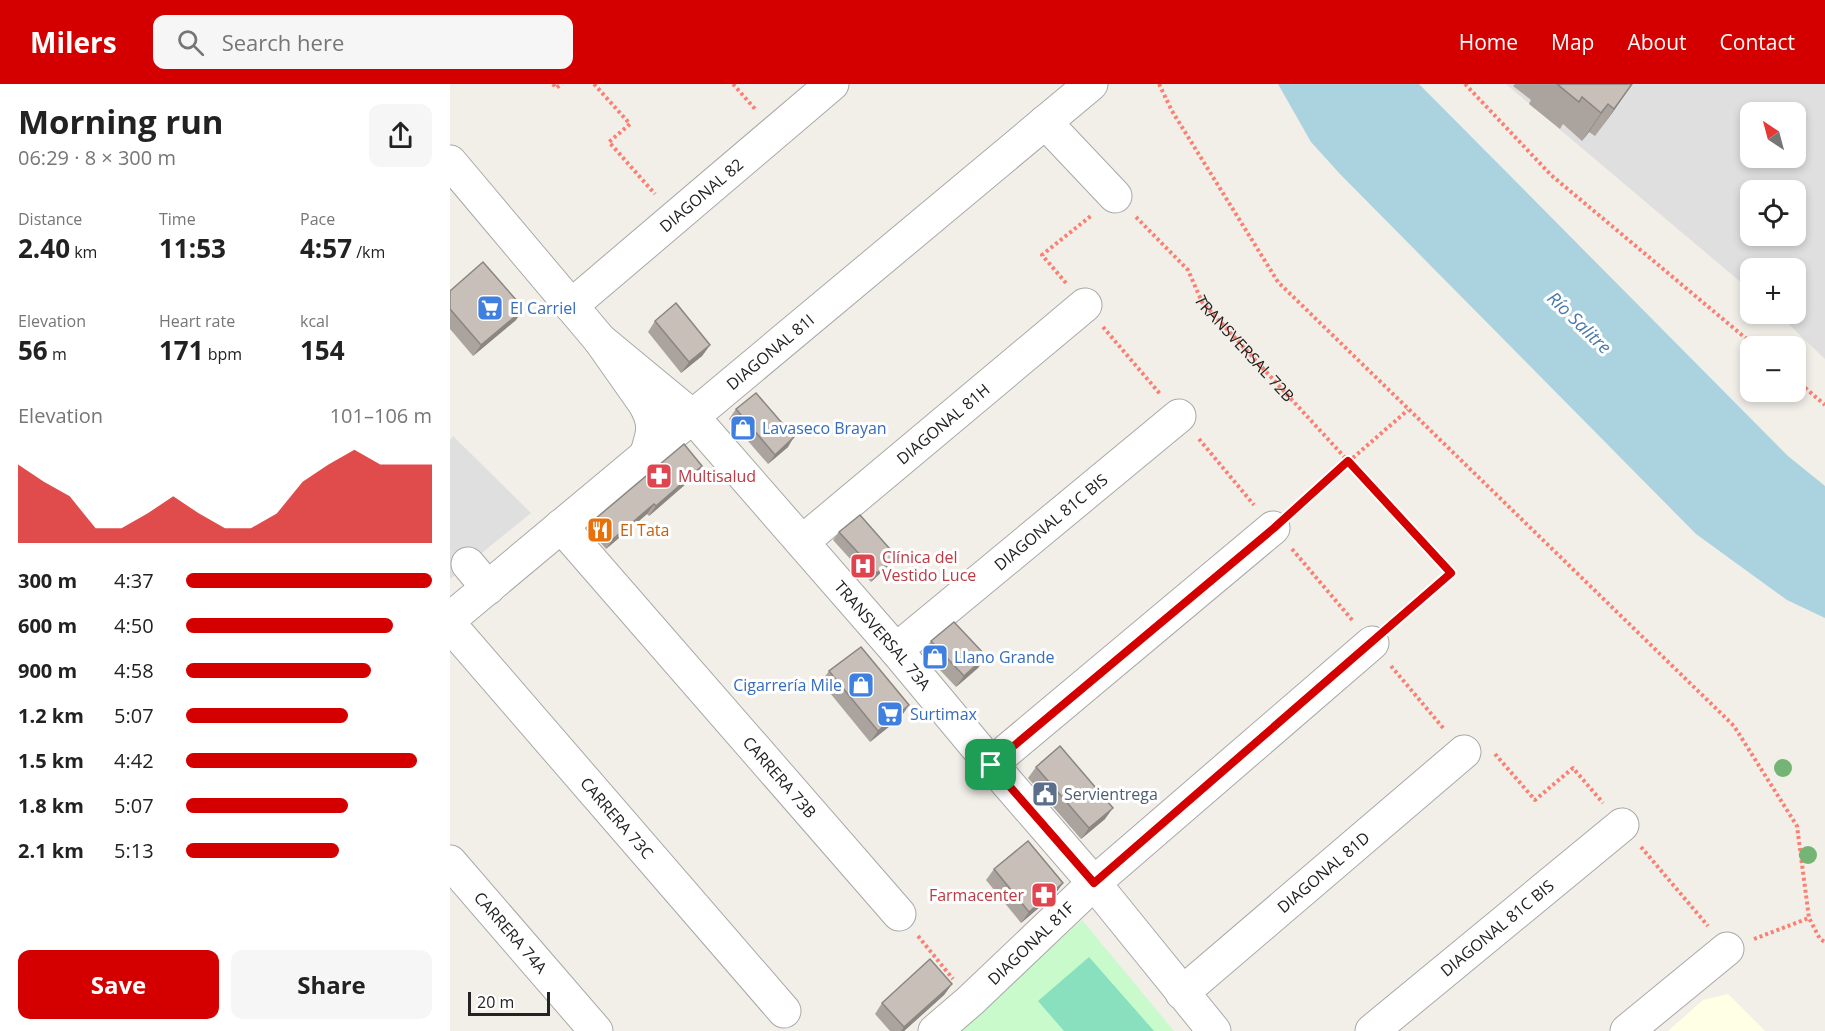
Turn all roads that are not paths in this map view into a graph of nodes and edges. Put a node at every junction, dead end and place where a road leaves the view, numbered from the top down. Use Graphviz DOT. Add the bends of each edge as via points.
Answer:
graph roads {
  1 [pos="832,84"];
  2 [pos="1091,84"];
  3 [pos="1045,122"];
  4 [pos="450,162"];
  5 [pos="1115,196"];
  6 [pos="1085,305"];
  7 [pos="571,306"];
  8 [pos="600,340"];
  9 [pos="692,416"];
  10 [pos="1179,416"];
  11 [pos="646,456"];
  12 [pos="561,526"];
  13 [pos="1274,528"];
  14 [pos="802,542"];
  15 [pos="450,619"];
  16 [pos="450,625"];
  17 [pos="1372,643"];
  18 [pos="896,650"];
  19 [pos="1464,752"];
  20 [pos="991,765"];
  21 [pos="1622,825"];
  22 [pos="450,862"];
  23 [pos="1094,883"];
  24 [pos="899,914"];
  25 [pos="1727,949"];
  26 [pos="1182,993"];
  27 [pos="784,1011"];
  28 [pos="596,1031"];
  29 [pos="935,1031"];
  30 [pos="1214,1031"];
  31 [pos="1372,1031"];
  32 [pos="1627,1031"];
  1 -- 7 [label="street, DIAGONAL 82"];
  2 -- 3 [label="street, DIAGONAL 81I"];
  3 -- 5 [label="street"];
  3 -- 9 [label="street, DIAGONAL 81I"];
  4 -- 7 [label="street, TRANSVERSAL 73A"];
  6 -- 14 [label="street, DIAGONAL 81H"];
  7 -- 8 [label="street, TRANSVERSAL 73A"];
  8 -- 9 [label="street, TRANSVERSAL 73A"];
  8 -- 11 [label="street, TRANSVERSAL 73A" via="651,415 654,431"];
  9 -- 11 [label="street, DIAGONAL 81I"];
  9 -- 14 [label="street, TRANSVERSAL 73A"];
  10 -- 18 [label="street, DIAGONAL 81C BIS"];
  11 -- 12 [label="street, DIAGONAL 81I"];
  12 -- 15 [label="street, DIAGONAL 81I" via="478,576"];
  12 -- 24 [label="street, CARRERA 73B"];
  13 -- 20 [label="street"];
  14 -- 18 [label="street, TRANSVERSAL 73A"];
  16 -- 27 [label="street, CARRERA 73C"];
  17 -- 23 [label="street, DIAGONAL 81F"];
  18 -- 20 [label="street, TRANSVERSAL 73A"];
  19 -- 26 [label="street, DIAGONAL 81D"];
  20 -- 23 [label="street, TRANSVERSAL 73A"];
  21 -- 31 [label="street, DIAGONAL 81C BIS"];
  22 -- 28 [label="street, CARRERA 74A"];
  23 -- 26 [label="street, TRANSVERSAL 73A"];
  23 -- 29 [label="street, DIAGONAL 81F"];
  25 -- 32 [label="street"];
  26 -- 30 [label="street, TRANSVERSAL 73A"];
}
